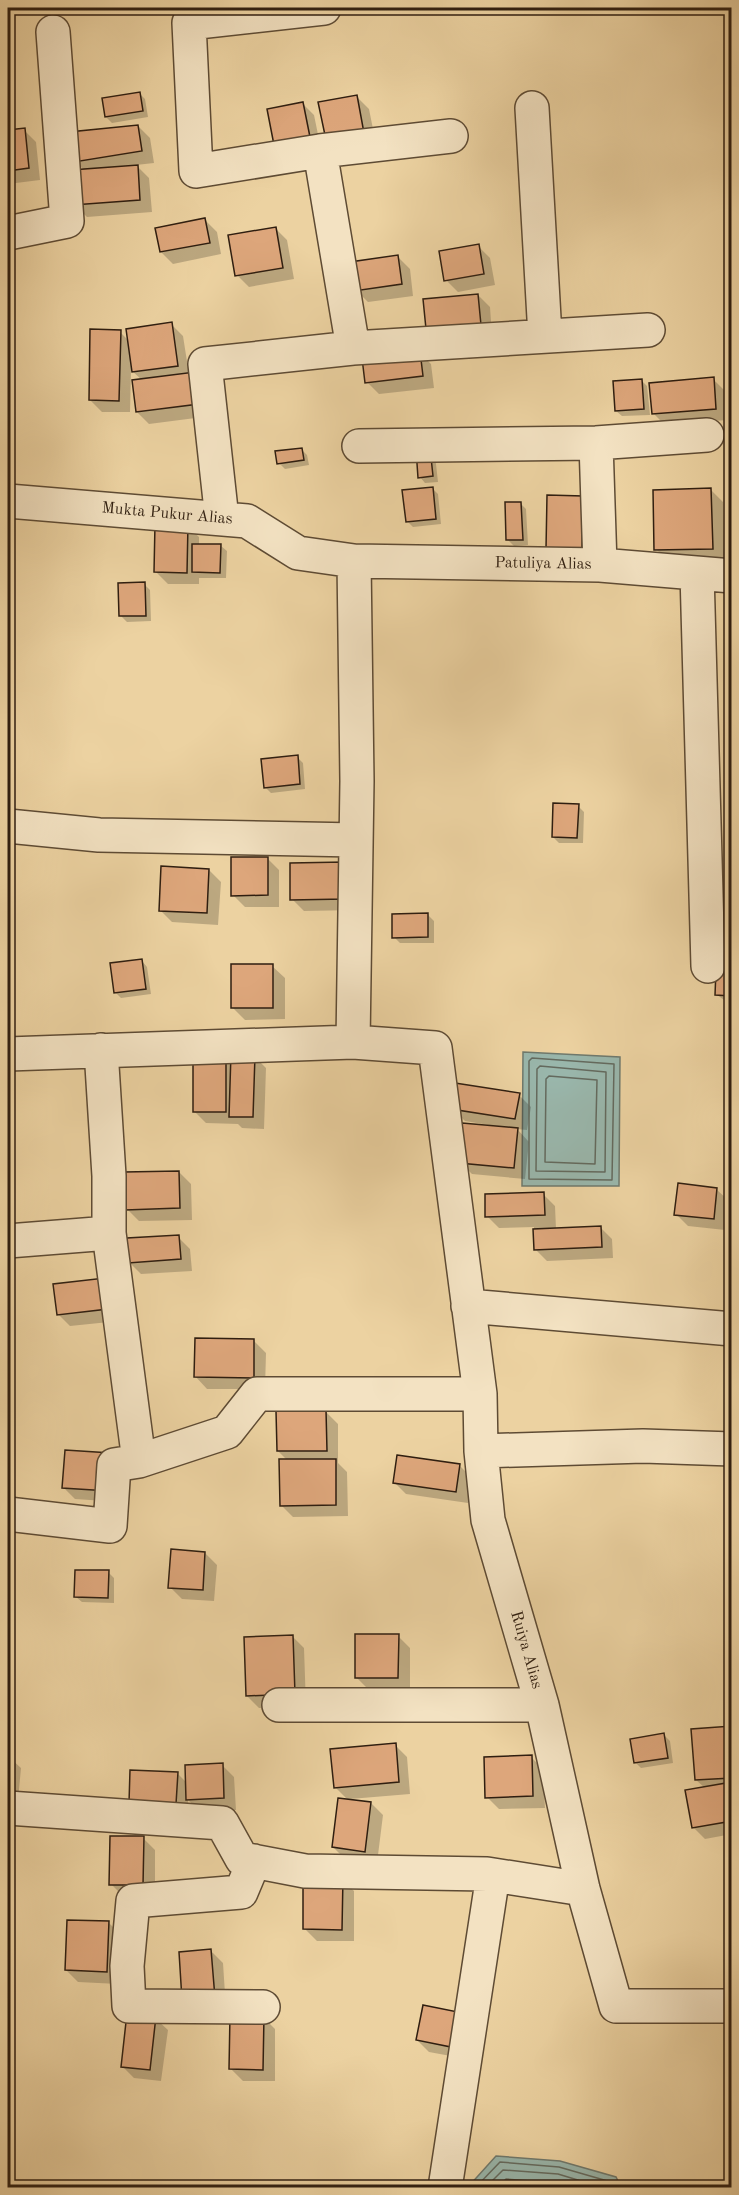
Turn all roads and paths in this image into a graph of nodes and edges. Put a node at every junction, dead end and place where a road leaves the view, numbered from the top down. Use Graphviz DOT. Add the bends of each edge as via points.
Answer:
graph roads {
  1 [pos="324,8"];
  2 [pos="53,32"];
  3 [pos="532,108"];
  4 [pos="451,136"];
  5 [pos="320,151"];
  6 [pos="8,233"];
  7 [pos="648,330"];
  8 [pos="545,336"];
  9 [pos="353,348"];
  10 [pos="707,435"];
  11 [pos="596,442"];
  12 [pos="359,446"];
  13 [pos="8,501"];
  14 [pos="222,519"];
  15 [pos="354,561"];
  16 [pos="600,564"];
  17 [pos="697,573"];
  18 [pos="732,576"];
  19 [pos="8,826"];
  20 [pos="356,840"];
  21 [pos="708,966"];
  22 [pos="353,1042"];
  23 [pos="101,1050"];
  24 [pos="8,1054"];
  25 [pos="110,1233"];
  26 [pos="8,1241"];
  27 [pos="468,1306"];
  28 [pos="732,1329"];
  29 [pos="480,1394"];
  30 [pos="732,1449"];
  31 [pos="481,1451"];
  32 [pos="139,1461"];
  33 [pos="8,1514"];
  34 [pos="279,1705"];
  35 [pos="542,1705"];
  36 [pos="8,1808"];
  37 [pos="254,1861"];
  38 [pos="493,1875"];
  39 [pos="583,1889"];
  40 [pos="732,2006"];
  41 [pos="263,2007"];
  42 [pos="445,2187"];
  1 -- 5 [label="street" via="189,23 196,171"];
  2 -- 6 [label="street" via="67,221"];
  3 -- 8 [label="street"];
  4 -- 5 [label="street"];
  5 -- 9 [label="street"];
  7 -- 8 [label="street"];
  8 -- 9 [label="street"];
  9 -- 14 [label="street" via="206,364"];
  10 -- 11 [label="street"];
  11 -- 12 [label="street"];
  11 -- 16 [label="street"];
  13 -- 14 [label="street, Mukta Pukur Alias"];
  14 -- 15 [label="street, Mukta Pukur Alias" via="247,522 298,553"];
  15 -- 16 [label="street, Patuliya Alias"];
  15 -- 20 [label="street"];
  16 -- 17 [label="street, Patuliya Alias"];
  17 -- 18 [label="street, Patuliya Alias"];
  17 -- 21 [label="street"];
  19 -- 20 [label="street" via="99,835"];
  20 -- 22 [label="street"];
  22 -- 23 [label="street"];
  22 -- 27 [label="street, Ruiya Alias" via="435,1048"];
  23 -- 24 [label="street"];
  23 -- 25 [label="street"];
  25 -- 26 [label="street"];
  25 -- 32 [label="street"];
  27 -- 28 [label="street"];
  27 -- 29 [label="street, Ruiya Alias"];
  29 -- 31 [label="street, Ruiya Alias"];
  29 -- 32 [label="street" via="257,1394 227,1432"];
  30 -- 31 [label="street" via="643,1446"];
  31 -- 35 [label="street, Ruiya Alias" via="488,1520"];
  32 -- 33 [label="street" via="114,1465 110,1526"];
  34 -- 35 [label="street"];
  35 -- 39 [label="street, Ruiya Alias"];
  36 -- 37 [label="street" via="222,1823 242,1859"];
  37 -- 38 [label="street" via="305,1871"];
  37 -- 41 [label="street" via="242,1892 133,1901 129,2006"];
  38 -- 39 [label="street"];
  38 -- 42 [label="street"];
  39 -- 40 [label="street, Ruiya Alias" via="616,2006"];
}
